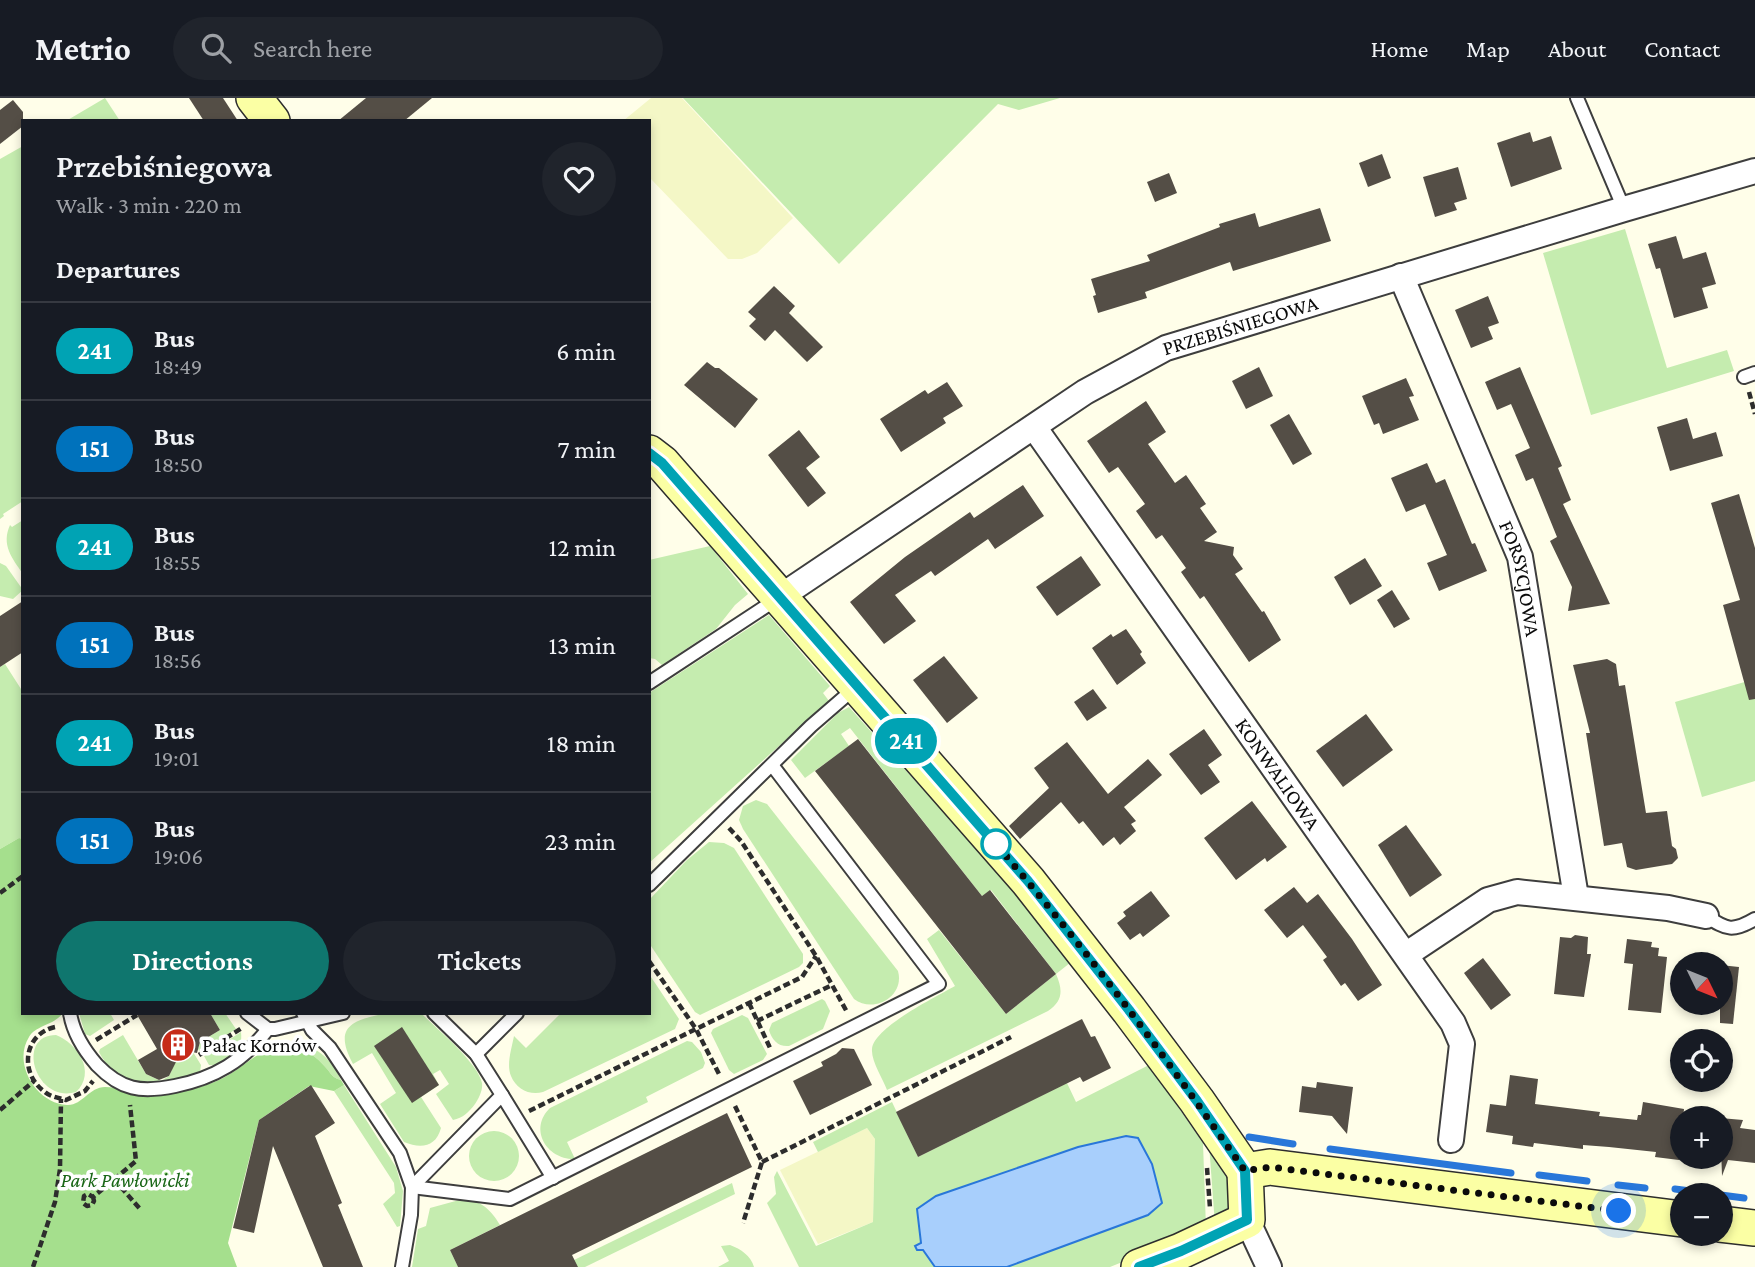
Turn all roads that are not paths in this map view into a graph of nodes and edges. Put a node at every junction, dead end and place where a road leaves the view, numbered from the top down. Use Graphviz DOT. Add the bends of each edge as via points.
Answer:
graph roads {
  1 [pos="254,98"];
  2 [pos="1577,98"];
  3 [pos="270,119"];
  4 [pos="1755,172"];
  5 [pos="1624,209"];
  6 [pos="1401,276"];
  7 [pos="1034,427"];
  8 [pos="651,455"];
  9 [pos="780,597"];
  10 [pos="651,682"];
  11 [pos="858,685"];
  12 [pos="772,765"];
  13 [pos="651,883"];
  14 [pos="1576,897"];
  15 [pos="1706,916"];
  16 [pos="1755,919"];
  17 [pos="1407,954"];
  18 [pos="324,1015"];
  19 [pos="436,1015"];
  20 [pos="515,1015"];
  21 [pos="70,1017"];
  22 [pos="251,1017"];
  23 [pos="304,1017"];
  24 [pos="268,1029"];
  25 [pos="476,1054"];
  26 [pos="502,1095"];
  27 [pos="1451,1140"];
  28 [pos="1245,1171"];
  29 [pos="553,1178"];
  30 [pos="412,1187"];
  31 [pos="1670,1217"];
  32 [pos="1247,1220"];
  33 [pos="1733,1225"];
  34 [pos="1755,1228"];
  35 [pos="402,1267"];
  36 [pos="1139,1267"];
  37 [pos="1269,1267"];
  1 -- 3 [label="street"];
  2 -- 5 [label="lane"];
  4 -- 5 [label="street, PRZEBIŚNIEGOWA"];
  5 -- 6 [label="street, PRZEBIŚNIEGOWA"];
  6 -- 7 [label="street, PRZEBIŚNIEGOWA" via="1166,348 1084,392"];
  6 -- 14 [label="street, FORSYCJOWA" via="1520,557"];
  7 -- 9 [label="street, PRZEBIŚNIEGOWA"];
  7 -- 17 [label="street, KONWALIOWA"];
  8 -- 9 [label="street"];
  9 -- 10 [label="lane"];
  9 -- 11 [label="street"];
  11 -- 12 [label="lane"];
  11 -- 28 [label="street" via="1051,910"];
  12 -- 13 [label="lane"];
  12 -- 29 [label="lane" via="939,984"];
  14 -- 15 [label="street"];
  14 -- 17 [label="street" via="1517,892 1488,900"];
  15 -- 16 [label="lane" via="1723,928 1741,928"];
  17 -- 27 [label="street, KONWALIOWA" via="1454,1023 1462,1044"];
  18 -- 23 [label="lane"];
  19 -- 25 [label="lane"];
  20 -- 25 [label="lane"];
  21 -- 24 [label="lane" via="84,1048 101,1069 118,1083 154,1091 208,1078 236,1062"];
  22 -- 24 [label="lane"];
  23 -- 24 [label="lane" via="286,1028"];
  23 -- 30 [label="lane" via="400,1153"];
  25 -- 26 [label="lane"];
  26 -- 29 [label="lane"];
  26 -- 30 [label="lane"];
  28 -- 31 [label="street" via="1270,1167"];
  28 -- 32 [label="street"];
  29 -- 30 [label="lane" via="510,1199"];
  30 -- 35 [label="lane"];
  32 -- 36 [label="street"];
  32 -- 37 [label="street"];
  33 -- 34 [label="street"];
}
